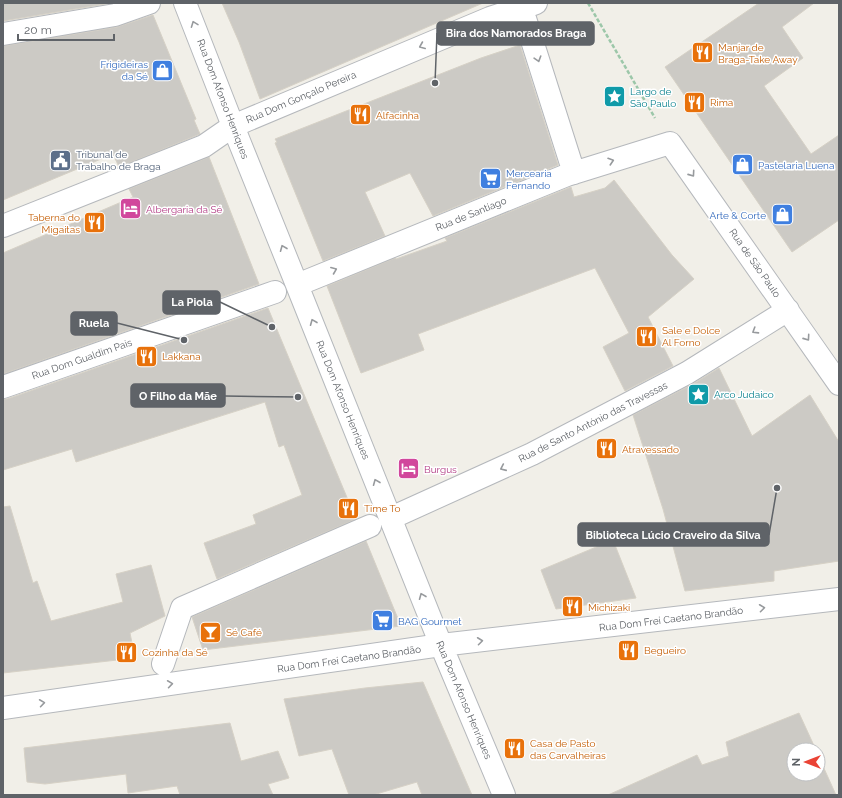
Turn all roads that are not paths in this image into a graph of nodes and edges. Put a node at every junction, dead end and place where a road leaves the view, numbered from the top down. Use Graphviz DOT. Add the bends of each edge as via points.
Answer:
graph roads {
  1 [pos="149,3"];
  2 [pos="185,3"];
  3 [pos="529,6"];
  4 [pos="3,34"];
  5 [pos="233,126"];
  6 [pos="670,142"];
  7 [pos="574,173"];
  8 [pos="3,226"];
  9 [pos="298,284"];
  10 [pos="275,292"];
  11 [pos="788,310"];
  12 [pos="839,384"];
  13 [pos="3,387"];
  14 [pos="391,518"];
  15 [pos="370,526"];
  16 [pos="839,599"];
  17 [pos="441,645"];
  18 [pos="163,664"];
  19 [pos="3,708"];
  20 [pos="504,795"];
  1 -- 4 [label="street" via="115,15"];
  5 -- 2 [label="street, Rua Dom Afonso Henriques, one-way"];
  3 -- 5 [label="street, Rua Dom Gonçalo Pereira, one-way" via="490,18"];
  3 -- 7 [label="street, one-way"];
  5 -- 8 [label="street, Rua Dom Gonçalo Pereira" via="204,146"];
  9 -- 5 [label="street, Rua Dom Afonso Henriques, one-way"];
  7 -- 6 [label="street, Rua de Santiago, one-way"];
  6 -- 11 [label="street, Rua de São Paulo, one-way"];
  9 -- 7 [label="street, Rua de Santiago, one-way"];
  14 -- 9 [label="street, Rua Dom Afonso Henriques, one-way"];
  10 -- 13 [label="street, Rua Dom Gualdim Pais"];
  11 -- 12 [label="street, Rua de São Paulo, one-way"];
  11 -- 14 [label="street, Rua de Santo António das Travessas, one-way" via="687,373 596,421 532,454"];
  17 -- 14 [label="street, Rua Dom Afonso Henriques, one-way"];
  15 -- 18 [label="street" via="182,608"];
  17 -- 16 [label="street, Rua Dom Frei Caetano Brandão, one-way"];
  19 -- 17 [label="street, Rua Dom Frei Caetano Brandão, one-way"];
  17 -- 20 [label="street, Rua Dom Afonso Henriques"];
}
